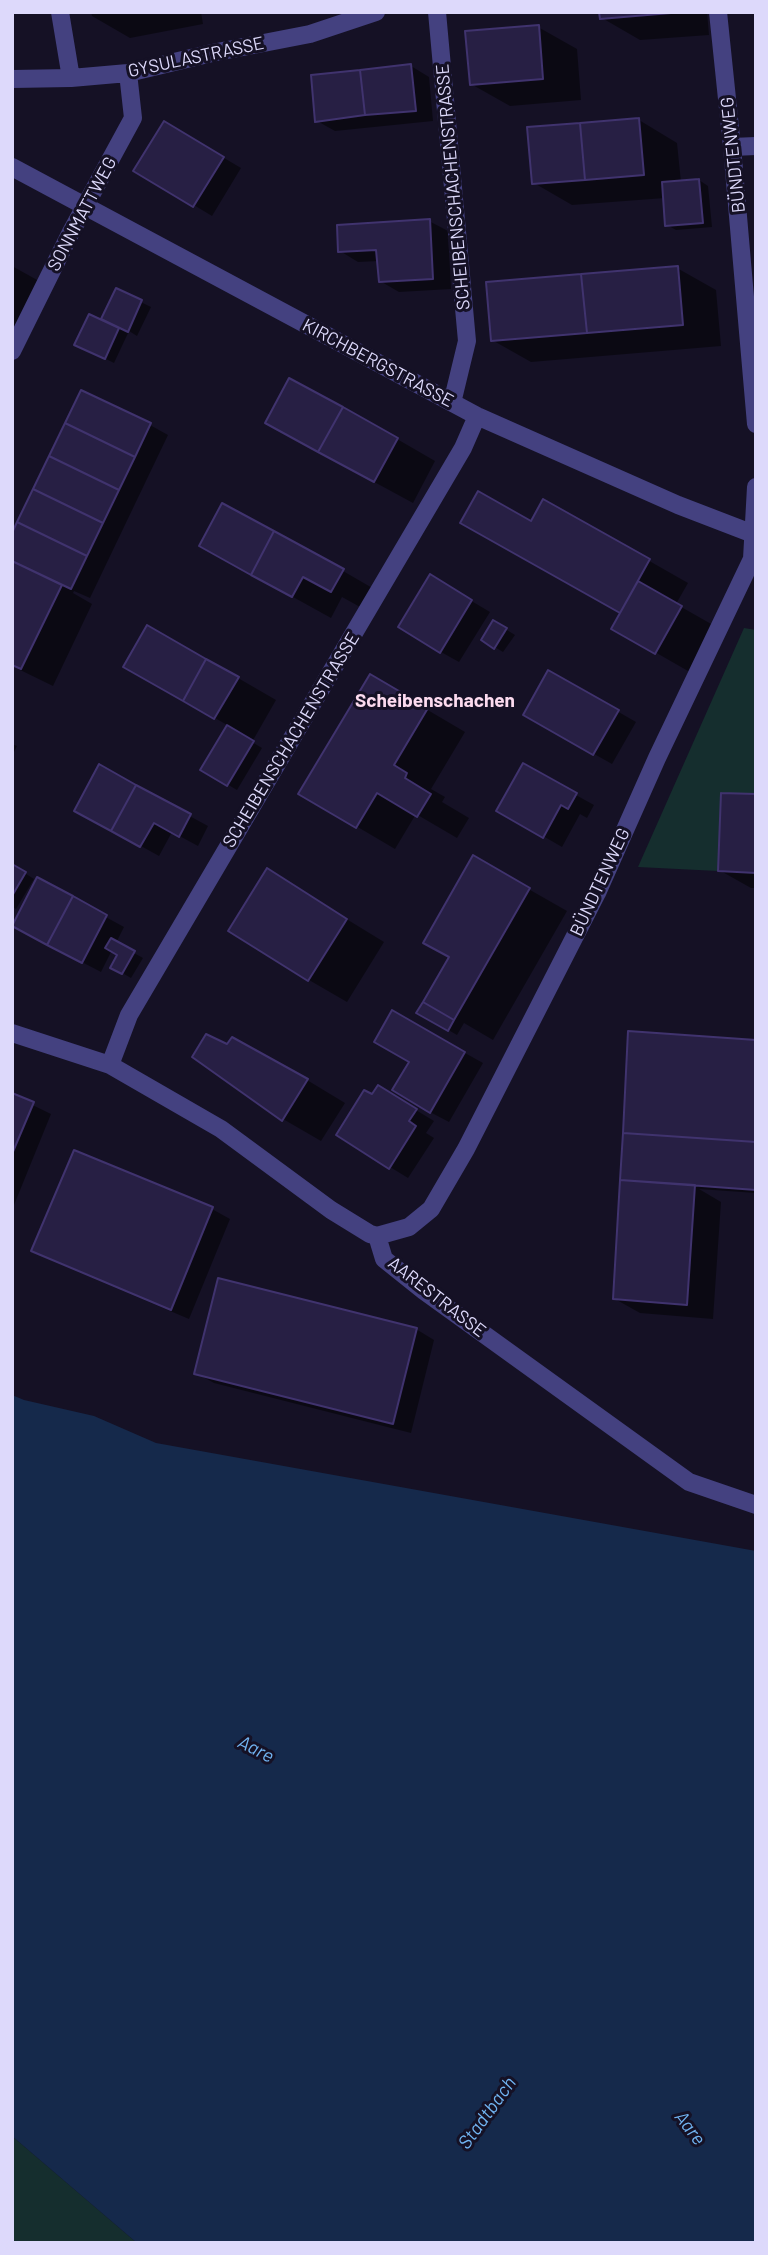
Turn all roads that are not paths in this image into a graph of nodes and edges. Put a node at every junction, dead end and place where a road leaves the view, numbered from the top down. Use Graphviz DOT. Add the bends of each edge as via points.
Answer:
graph roads {
  1 [pos="60,12"];
  2 [pos="376,12"];
  3 [pos="437,12"];
  4 [pos="718,12"];
  5 [pos="128,73"];
  6 [pos="71,78"];
  7 [pos="12,79"];
  8 [pos="756,146"];
  9 [pos="732,147"];
  10 [pos="12,167"];
  11 [pos="86,204"];
  12 [pos="12,351"];
  13 [pos="452,403"];
  14 [pos="477,416"];
  15 [pos="756,424"];
  16 [pos="756,486"];
  17 [pos="754,535"];
  18 [pos="12,1033"];
  19 [pos="110,1065"];
  20 [pos="377,1236"];
  21 [pos="756,1505"];
  1 -- 6 [label="street"];
  2 -- 5 [label="street, GYSULASTRASSE" via="310,34"];
  3 -- 13 [label="street, SCHEIBENSCHACHENSTRASSE" via="467,341"];
  4 -- 9 [label="street, BÜNDTENWEG"];
  5 -- 6 [label="street, GYSULASTRASSE"];
  5 -- 11 [label="street, SONNMATTWEG" via="133,118"];
  6 -- 7 [label="street, GYSULASTRASSE"];
  8 -- 9 [label="street"];
  9 -- 15 [label="street, BÜNDTENWEG"];
  10 -- 11 [label="street, KIRCHBERGSTRASSE"];
  11 -- 12 [label="street, SONNMATTWEG"];
  11 -- 13 [label="street, KIRCHBERGSTRASSE"];
  13 -- 14 [label="street, KIRCHBERGSTRASSE"];
  14 -- 17 [label="street, KIRCHBERGSTRASSE"];
  14 -- 19 [label="street, SCHEIBENSCHACHENSTRASSE" via="463,448 129,1015"];
  16 -- 17 [label="street, BÜNDTENWEG"];
  17 -- 20 [label="street, BÜNDTENWEG" via="752,559 743,580 597,893 466,1149 431,1209 410,1227"];
  18 -- 19 [label="street"];
  19 -- 20 [label="street" via="221,1129 331,1210"];
  20 -- 21 [label="street, AARESTRASSE" via="384,1259 424,1292 689,1482"];
}
